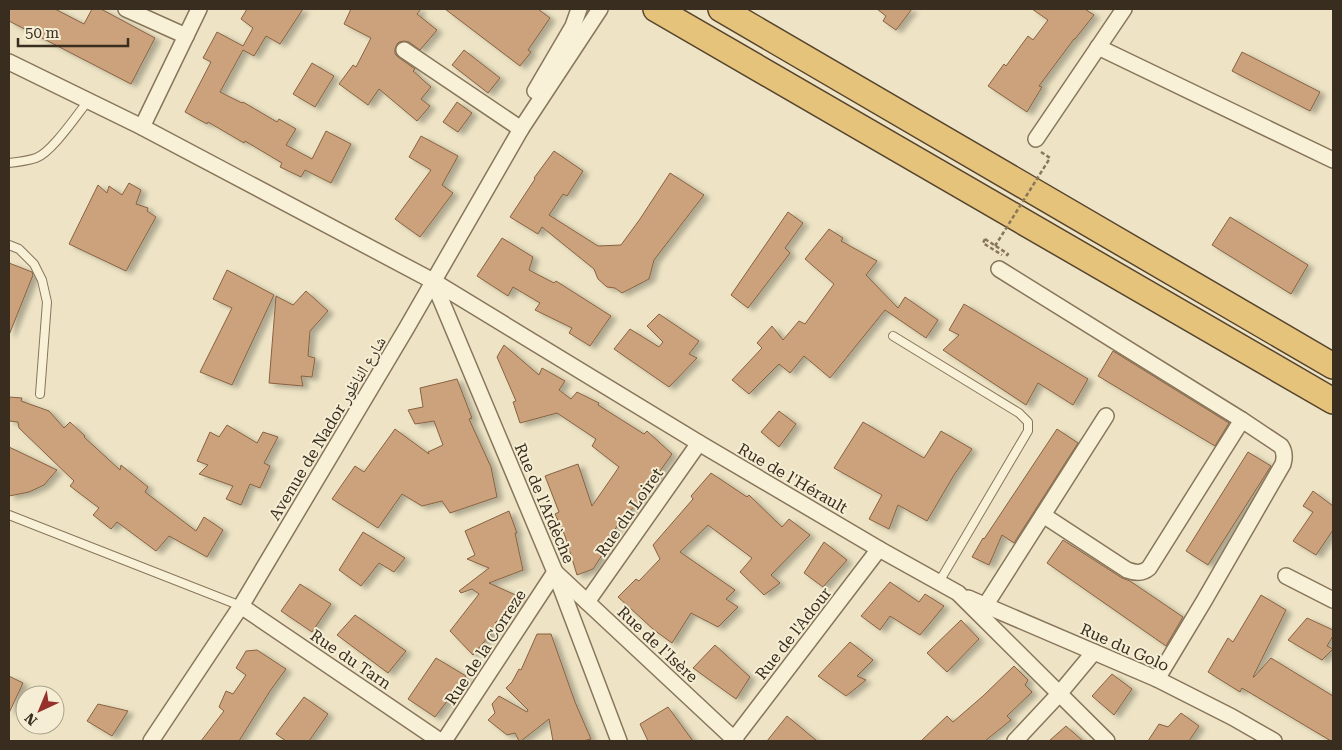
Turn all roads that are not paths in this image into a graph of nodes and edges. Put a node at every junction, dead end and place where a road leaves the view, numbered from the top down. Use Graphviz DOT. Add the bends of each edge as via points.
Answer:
graph roads {
  1 [pos="126,9"];
  2 [pos="199,9"];
  3 [pos="579,9"];
  4 [pos="600,9"];
  5 [pos="656,9"];
  6 [pos="721,9"];
  7 [pos="1124,9"];
  8 [pos="580,28"];
  9 [pos="186,36"];
  10 [pos="1098,47"];
  11 [pos="404,50"];
  12 [pos="9,62"];
  13 [pos="88,101"];
  14 [pos="142,127"];
  15 [pos="522,127"];
  16 [pos="1036,138"];
  17 [pos="1333,160"];
  18 [pos="9,163"];
  19 [pos="9,245"];
  20 [pos="1003,263"];
  21 [pos="433,281"];
  22 [pos="894,336"];
  23 [pos="1333,366"];
  24 [pos="40,394"];
  25 [pos="1333,401"];
  26 [pos="1106,416"];
  27 [pos="1242,420"];
  28 [pos="699,443"];
  29 [pos="9,515"];
  30 [pos="1043,515"];
  31 [pos="880,549"];
  32 [pos="555,572"];
  33 [pos="1286,576"];
  34 [pos="939,582"];
  35 [pos="958,593"];
  36 [pos="1333,600"];
  37 [pos="587,602"];
  38 [pos="241,606"];
  39 [pos="985,606"];
  40 [pos="1094,652"];
  41 [pos="1157,679"];
  42 [pos="1059,694"];
  43 [pos="735,740"];
  44 [pos="151,741"];
  45 [pos="442,741"];
  46 [pos="619,741"];
  47 [pos="1015,741"];
  48 [pos="1106,741"];
  49 [pos="1274,741"];
  1 -- 9 [label="street"];
  2 -- 9 [label="street"];
  3 -- 8 [label="street, Avenue de Nador شارع الناظور"];
  4 -- 8 [label="street, Avenue de Nador شارع الناظور"];
  5 -- 25 [label="highway"];
  6 -- 23 [label="highway"];
  7 -- 10 [label="street"];
  8 -- 15 [label="street, Avenue de Nador شارع الناظور"];
  9 -- 14 [label="street"];
  10 -- 16 [label="street"];
  10 -- 17 [label="street"];
  11 -- 15 [label="street"];
  12 -- 13 [label="street, Rue de l'Hérault"];
  13 -- 14 [label="street, Rue de l'Hérault"];
  13 -- 18 [label="lane" via="46,152 37,158"];
  14 -- 21 [label="street, Rue de l'Hérault"];
  15 -- 21 [label="street, Avenue de Nador شارع الناظور"];
  19 -- 24 [label="lane" via="19,249 34,264 47,302"];
  20 -- 27 [label="street"];
  21 -- 28 [label="street, Rue de l'Hérault"];
  21 -- 32 [label="street, Rue de l'Ardèche"];
  21 -- 38 [label="street, Avenue de Nador شارع الناظور"];
  22 -- 34 [label="lane" via="1020,413 1028,422 1028,431"];
  26 -- 30 [label="street"];
  27 -- 30 [label="street" via="1145,571 1127,570"];
  27 -- 41 [label="street" via="1281,446 1285,458"];
  28 -- 31 [label="street, Rue de l'Hérault"];
  28 -- 37 [label="street, Rue du Loiret"];
  29 -- 38 [label="lane"];
  30 -- 39 [label="street"];
  31 -- 34 [label="street, Rue de l'Hérault"];
  31 -- 43 [label="street, Rue de l'Adour"];
  32 -- 37 [label="street, Rue de l'Isère"];
  32 -- 45 [label="street, Rue de la Correze"];
  32 -- 46 [label="street, Rue de l'Ardèche"];
  33 -- 36 [label="street"];
  34 -- 35 [label="street, Rue de l'Hérault"];
  35 -- 39 [label="street, Rue du Golo"];
  35 -- 42 [label="street, Rue de l'Hérault"];
  37 -- 43 [label="street, Rue de l'Isère"];
  38 -- 44 [label="street, Avenue de Nador شارع الناظور"];
  38 -- 45 [label="street, Rue du Tarn"];
  39 -- 40 [label="street, Rue du Golo"];
  40 -- 41 [label="street, Rue du Golo"];
  40 -- 42 [label="street"];
  41 -- 49 [label="street, Rue du Golo"];
  42 -- 47 [label="street"];
  42 -- 48 [label="street, Rue de l'Hérault"];
}
